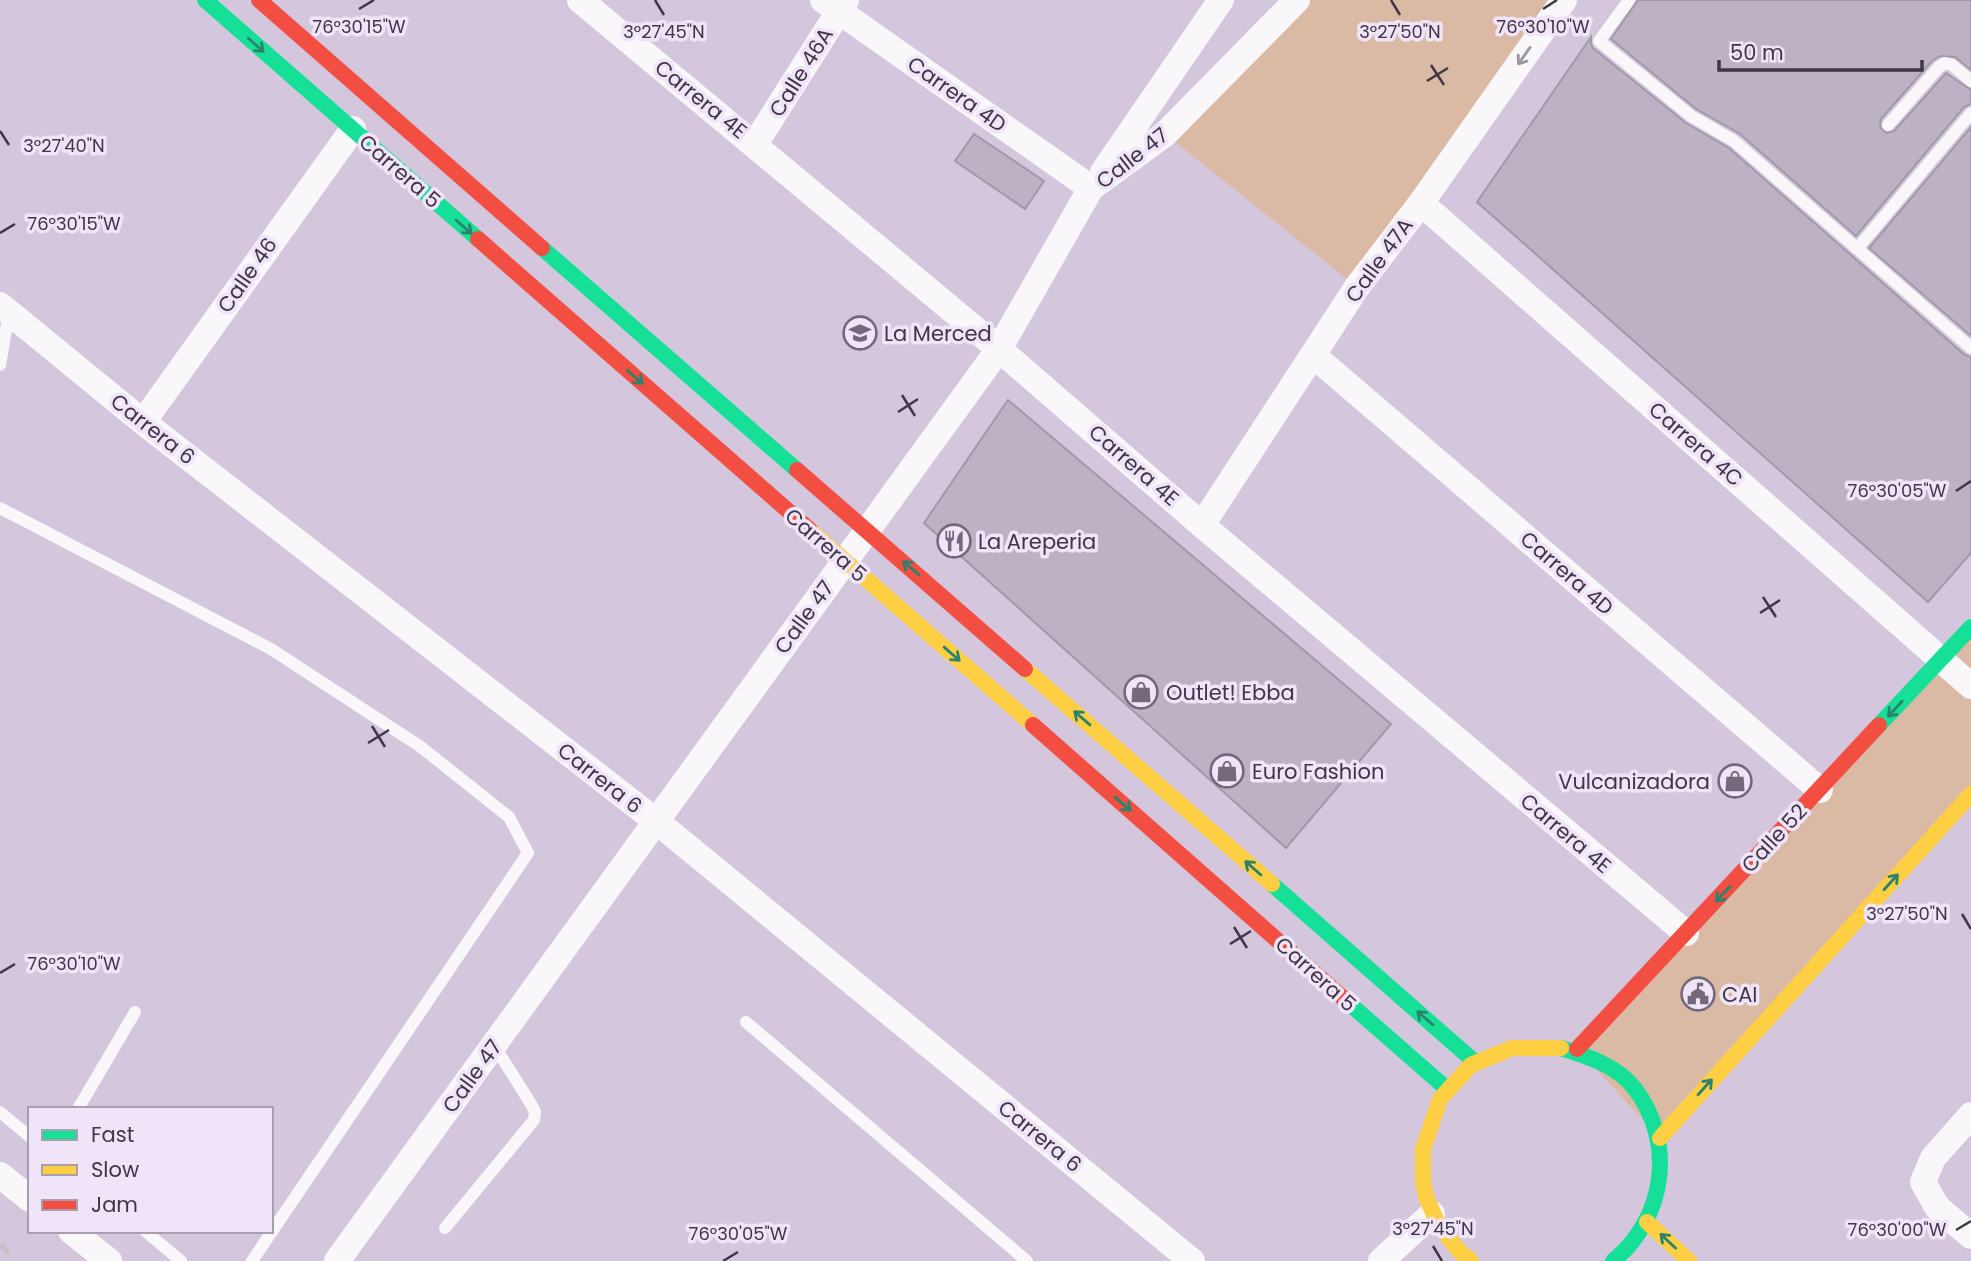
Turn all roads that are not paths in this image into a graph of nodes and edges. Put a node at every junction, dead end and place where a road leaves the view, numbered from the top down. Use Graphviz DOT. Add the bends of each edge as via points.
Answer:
graph roads {
  1 [pos="205,0"];
  2 [pos="260,0"];
  3 [pos="580,0"];
  4 [pos="1221,0"];
  5 [pos="1297,0"];
  6 [pos="1564,0"];
  7 [pos="1629,0"];
  8 [pos="836,4"];
  9 [pos="1971,80"];
  10 [pos="1971,113"];
  11 [pos="1888,125"];
  12 [pos="352,129"];
  13 [pos="755,144"];
  14 [pos="1091,188"];
  15 [pos="1421,203"];
  16 [pos="1857,249"];
  17 [pos="4,309"];
  18 [pos="999,348"];
  19 [pos="1971,348"];
  20 [pos="1313,355"];
  21 [pos="0,365"];
  22 [pos="143,422"];
  23 [pos="0,508"];
  24 [pos="1202,525"];
  25 [pos="867,530"];
  26 [pos="845,561"];
  27 [pos="1971,627"];
  28 [pos="1941,659"];
  29 [pos="1971,686"];
  30 [pos="1820,790"];
  31 [pos="1971,794"];
  32 [pos="656,821"];
  33 [pos="1686,933"];
  34 [pos="135,1012"];
  35 [pos="746,1022"];
  36 [pos="494,1045"];
  37 [pos="1577,1049"];
  38 [pos="1476,1063"];
  39 [pos="1447,1089"];
  40 [pos="79,1107"];
  41 [pos="0,1112"];
  42 [pos="1971,1115"];
  43 [pos="28,1135"];
  44 [pos="1660,1138"];
  45 [pos="0,1175"];
  46 [pos="28,1197"];
  47 [pos="1432,1214"];
  48 [pos="1647,1222"];
  49 [pos="445,1228"];
  50 [pos="273,1230"];
  51 [pos="74,1233"];
  52 [pos="147,1233"];
  53 [pos="271,1233"];
  54 [pos="1971,1236"];
  55 [pos="1620,1259"];
  56 [pos="109,1261"];
  57 [pos="181,1261"];
  58 [pos="252,1261"];
  59 [pos="337,1261"];
  60 [pos="1027,1261"];
  61 [pos="1192,1261"];
  62 [pos="1381,1261"];
  63 [pos="1471,1261"];
  64 [pos="1689,1261"];
  1 -- 12 [label="main road, Carrera 5, one-way"];
  2 -- 25 [label="main road, Carrera 5"];
  3 -- 13 [label="street, Carrera 4E"];
  4 -- 14 [label="street"];
  5 -- 14 [label="street, Calle 47" via="1165,134"];
  6 -- 15 [label="street, Calle 47A, one-way"];
  7 -- 16 [label="lane" via="1599,41 1691,116 1734,141"];
  8 -- 13 [label="street, Calle 46A"];
  8 -- 14 [label="street, Carrera 4D"];
  9 -- 11 [label="lane" via="1945,63"];
  10 -- 16 [label="lane"];
  12 -- 22 [label="street, Calle 46"];
  12 -- 26 [label="main road, Carrera 5, one-way"];
  13 -- 18 [label="street, Carrera 4E"];
  14 -- 18 [label="street, Calle 47"];
  15 -- 20 [label="street, Calle 47A" via="1357,287"];
  15 -- 28 [label="street, Carrera 4C"];
  16 -- 19 [label="lane"];
  17 -- 21 [label="lane"];
  17 -- 22 [label="street, Carrera 6"];
  18 -- 24 [label="street, Carrera 4E"];
  18 -- 25 [label="street, Calle 47"];
  20 -- 24 [label="street, Calle 47A"];
  20 -- 30 [label="street, Carrera 4D"];
  22 -- 32 [label="street, Carrera 6"];
  23 -- 50 [label="lane" via="271,649 421,747 509,817 528,853"];
  24 -- 33 [label="street, Carrera 4E"];
  25 -- 26 [label="street, Calle 47"];
  38 -- 25 [label="main road, Carrera 5, one-way"];
  26 -- 32 [label="street, Calle 47"];
  26 -- 39 [label="main road, Carrera 5, one-way"];
  27 -- 28 [label="main road, Calle 52"];
  28 -- 29 [label="street, Carrera 4C"];
  28 -- 30 [label="main road, Calle 52, one-way"];
  30 -- 33 [label="main road, Calle 52, one-way"];
  44 -- 31 [label="main road, one-way"];
  32 -- 36 [label="street, Calle 47"];
  32 -- 61 [label="street, Carrera 6"];
  33 -- 37 [label="main road, Calle 52"];
  34 -- 40 [label="lane"];
  35 -- 60 [label="lane"];
  36 -- 49 [label="lane" via="531,1104 534,1120"];
  36 -- 59 [label="street, Calle 47"];
  37 -- 38 [label="main road" via="1525,1045"];
  37 -- 44 [label="main road" via="1605,1063 1629,1083"];
  38 -- 39 [label="main road"];
  39 -- 47 [label="main road" via="1433,1111 1421,1163"];
  41 -- 43 [label="lane"];
  42 -- 54 [label="street" via="1933,1158 1923,1182 1937,1207"];
  44 -- 48 [label="main road" via="1658,1195"];
  45 -- 46 [label="street"];
  47 -- 62 [label="street"];
  47 -- 63 [label="main road" via="1444,1235"];
  48 -- 55 [label="main road"];
  64 -- 48 [label="main road, one-way"];
  51 -- 56 [label="street"];
  52 -- 57 [label="lane"];
  53 -- 58 [label="lane"];
}
